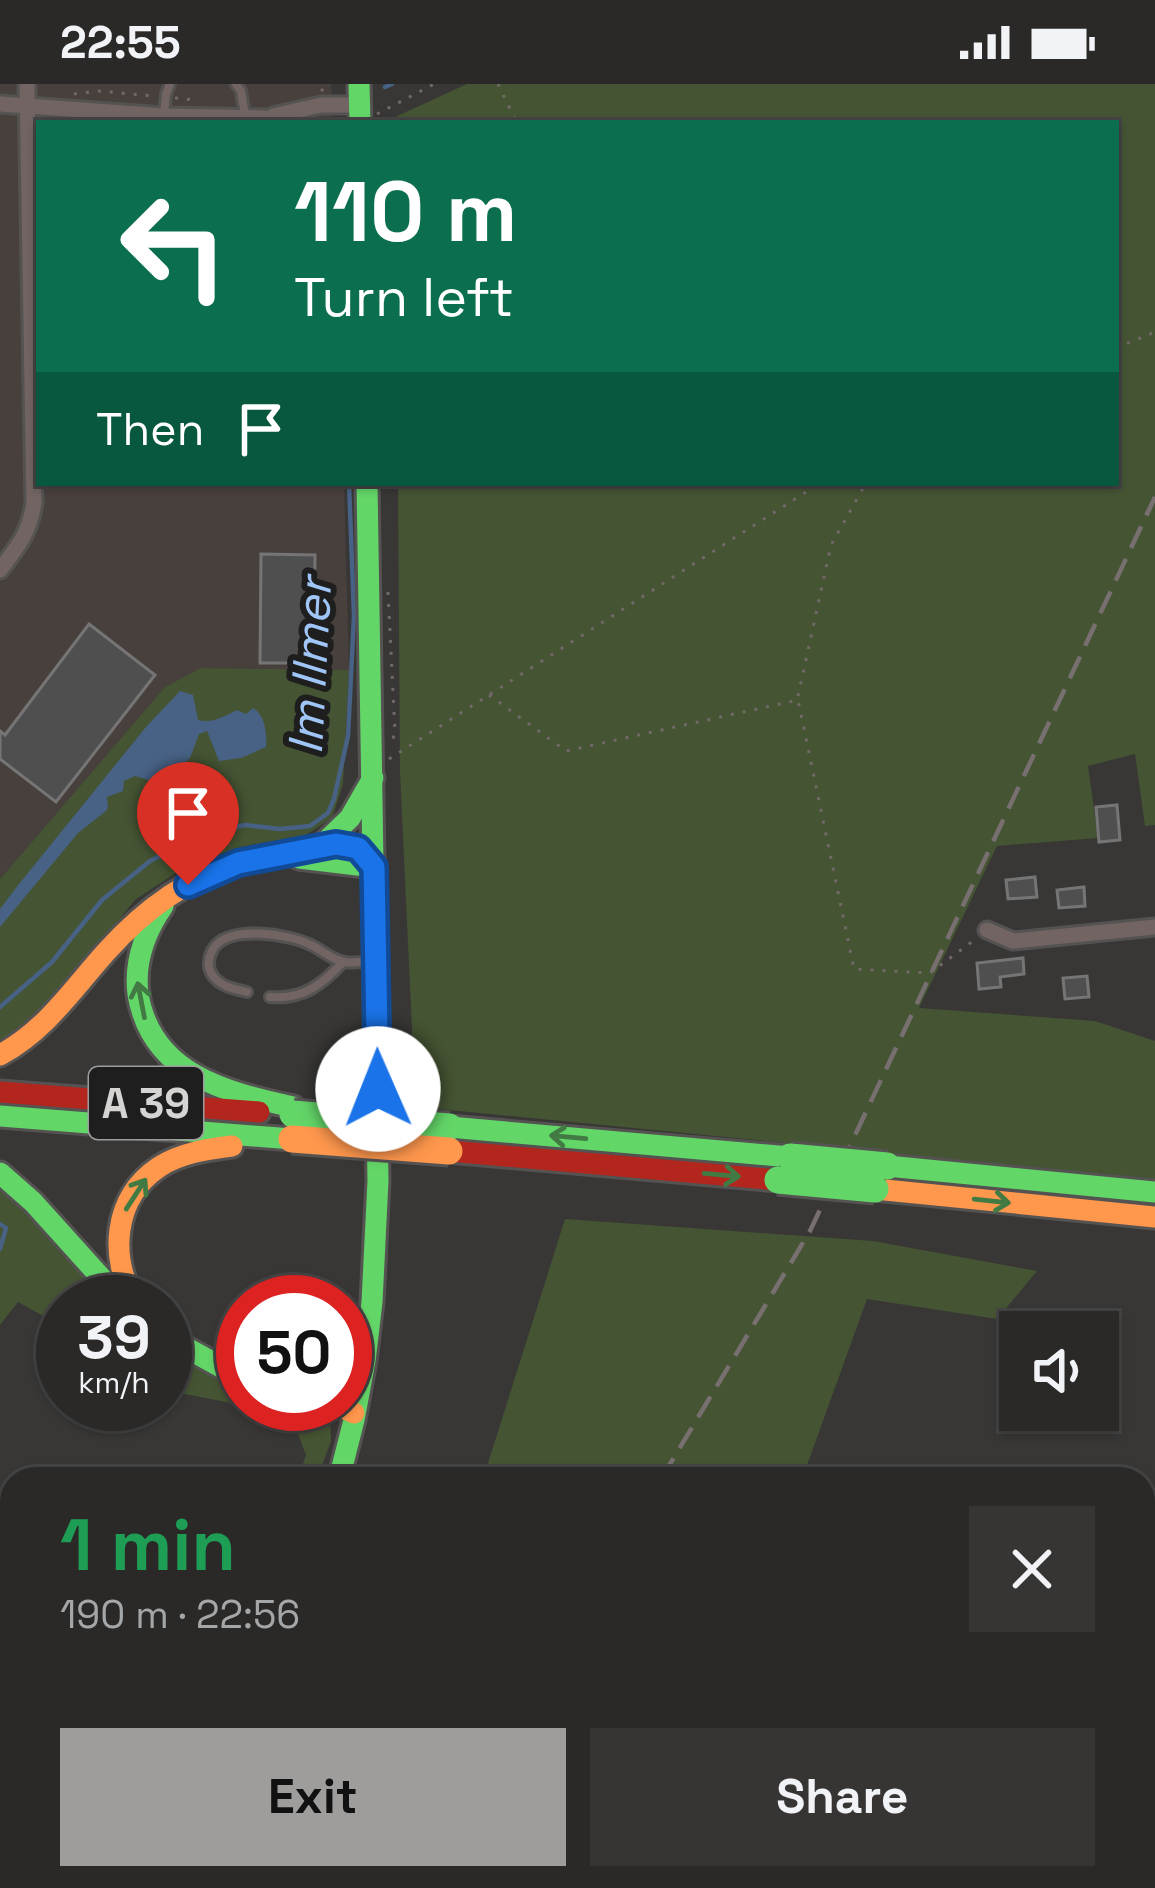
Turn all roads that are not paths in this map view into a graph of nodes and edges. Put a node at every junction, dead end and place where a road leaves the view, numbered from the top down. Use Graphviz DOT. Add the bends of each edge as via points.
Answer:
graph roads {
  1 [pos="27,84"];
  2 [pos="170,84"];
  3 [pos="236,84"];
  4 [pos="0,104"];
  5 [pos="27,106"];
  6 [pos="362,107"];
  7 [pos="164,116"];
  8 [pos="144,118"];
  9 [pos="245,118"];
  10 [pos="264,118"];
  11 [pos="273,120"];
  12 [pos="34,218"];
  13 [pos="34,246"];
  14 [pos="367,486"];
  15 [pos="0,570"];
  16 [pos="373,778"];
  17 [pos="321,846"];
  18 [pos="283,855"];
  19 [pos="374,867"];
  20 [pos="169,898"];
  21 [pos="1155,927"];
  22 [pos="987,930"];
  23 [pos="376,961"];
  24 [pos="343,962"];
  25 [pos="247,992"];
  26 [pos="270,997"];
  27 [pos="0,1055"];
  28 [pos="0,1092"];
  29 [pos="0,1116"];
  30 [pos="292,1120"];
  31 [pos="449,1139"];
  32 [pos="0,1173"];
  33 [pos="881,1178"];
  34 [pos="1155,1192"];
  35 [pos="1155,1217"];
  36 [pos="96,1275"];
  37 [pos="121,1275"];
  38 [pos="372,1288"];
  39 [pos="343,1431"];
  40 [pos="340,1467"];
  1 -- 5 [label="street"];
  2 -- 7 [label="lane"];
  3 -- 9 [label="lane"];
  4 -- 5 [label="street"];
  5 -- 8 [label="street"];
  5 -- 12 [label="street"];
  6 -- 10 [label="street" via="321,105"];
  7 -- 8 [label="street"];
  7 -- 9 [label="street"];
  9 -- 10 [label="street"];
  10 -- 11 [label="street"];
  12 -- 13 [label="street"];
  13 -- 15 [label="street" via="34,503 24,539"];
  14 -- 16 [label="main road"];
  16 -- 17 [label="main road" via="350,818"];
  16 -- 19 [label="main road"];
  17 -- 18 [label="main road"];
  17 -- 19 [label="main road" via="352,845"];
  18 -- 19 [label="main road"];
  18 -- 20 [label="main road" via="225,867"];
  19 -- 23 [label="main road"];
  20 -- 27 [label="main road" via="118,938 38,1033"];
  30 -- 20 [label="main road, one-way" via="177,1065 154,1039 136,975 149,928"];
  21 -- 22 [label="street" via="1013,940"];
  23 -- 24 [label="lane"];
  23 -- 38 [label="main road"];
  24 -- 25 [label="lane" via="285,937 227,937 212,950 209,968 223,985"];
  24 -- 26 [label="lane" via="304,993"];
  28 -- 30 [label="main road, A 39"];
  29 -- 30 [label="main road, A 39"];
  30 -- 31 [label="main road, A 39, bridge"];
  30 -- 31 [label="main road, A 39, bridge" via="386,1121"];
  37 -- 30 [label="main road, one-way" via="118,1239 128,1203 156,1169"];
  31 -- 33 [label="main road, A 39, bridge"];
  32 -- 36 [label="main road"];
  33 -- 34 [label="main road, A 39"];
  33 -- 35 [label="main road, A 39, one-way"];
  39 -- 40 [label="main road"];
}
